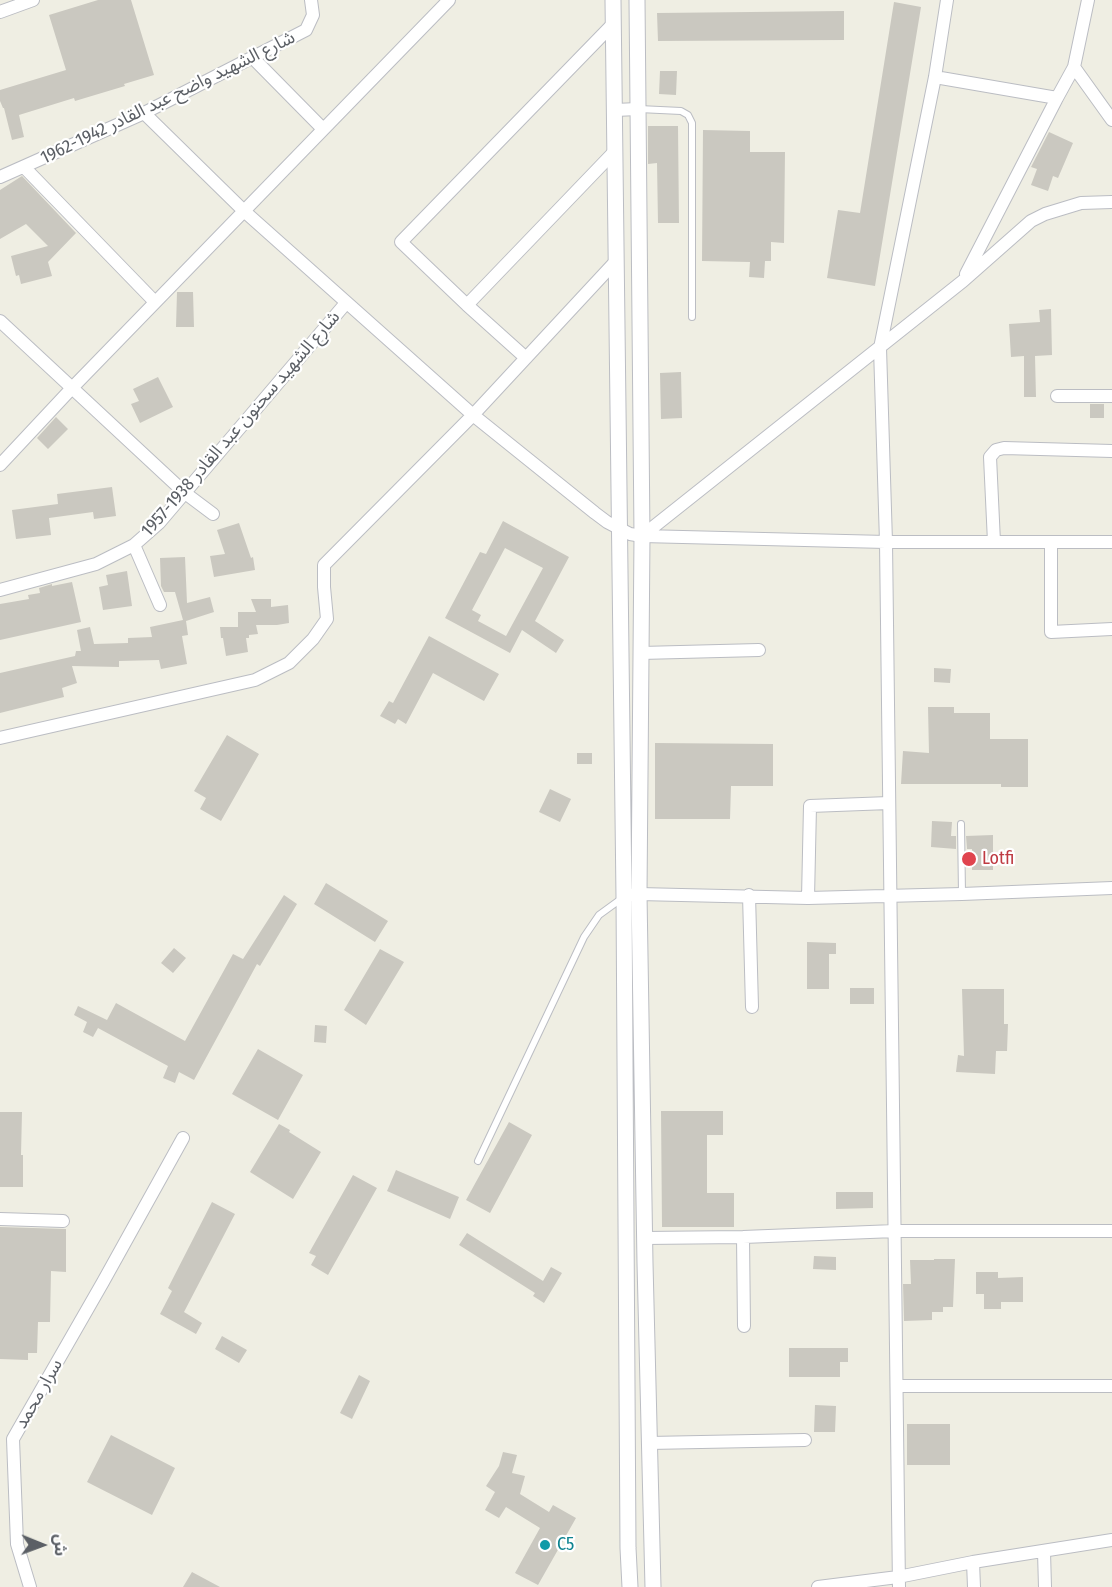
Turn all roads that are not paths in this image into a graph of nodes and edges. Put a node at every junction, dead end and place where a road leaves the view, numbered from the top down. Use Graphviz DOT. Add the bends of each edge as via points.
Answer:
graph roads {
  1 [pos="33,0"];
  2 [pos="311,0"];
  3 [pos="450,0"];
  4 [pos="613,0"];
  5 [pos="637,0"];
  6 [pos="946,0"];
  7 [pos="1087,0"];
  8 [pos="0,12"];
  9 [pos="614,22"];
  10 [pos="253,58"];
  11 [pos="1074,67"];
  12 [pos="935,77"];
  13 [pos="1057,98"];
  14 [pos="638,109"];
  15 [pos="615,110"];
  16 [pos="144,113"];
  17 [pos="1112,120"];
  18 [pos="323,129"];
  19 [pos="615,151"];
  20 [pos="24,167"];
  21 [pos="0,177"];
  22 [pos="1112,202"];
  23 [pos="244,211"];
  24 [pos="616,261"];
  25 [pos="963,281"];
  26 [pos="156,302"];
  27 [pos="346,303"];
  28 [pos="466,305"];
  29 [pos="692,317"];
  30 [pos="2,326"];
  31 [pos="880,348"];
  32 [pos="526,358"];
  33 [pos="72,388"];
  34 [pos="1057,396"];
  35 [pos="1112,396"];
  36 [pos="473,415"];
  37 [pos="1112,451"];
  38 [pos="0,465"];
  39 [pos="185,493"];
  40 [pos="213,514"];
  41 [pos="619,529"];
  42 [pos="642,536"];
  43 [pos="886,542"];
  44 [pos="994,542"];
  45 [pos="1051,542"];
  46 [pos="1112,542"];
  47 [pos="134,545"];
  48 [pos="0,590"];
  49 [pos="160,605"];
  50 [pos="1112,629"];
  51 [pos="759,650"];
  52 [pos="640,653"];
  53 [pos="0,738"];
  54 [pos="889,802"];
  55 [pos="961,824"];
  56 [pos="1112,888"];
  57 [pos="962,894"];
  58 [pos="631,895"];
  59 [pos="749,895"];
  60 [pos="890,895"];
  61 [pos="808,898"];
  62 [pos="752,1007"];
  63 [pos="183,1138"];
  64 [pos="478,1161"];
  65 [pos="0,1219"];
  66 [pos="63,1221"];
  67 [pos="895,1231"];
  68 [pos="1112,1231"];
  69 [pos="743,1237"];
  70 [pos="644,1238"];
  71 [pos="744,1326"];
  72 [pos="897,1386"];
  73 [pos="1112,1386"];
  74 [pos="6,1439"];
  75 [pos="805,1440"];
  76 [pos="649,1443"];
  77 [pos="1112,1540"];
  78 [pos="1044,1552"];
  79 [pos="974,1563"];
  80 [pos="899,1582"];
  81 [pos="30,1587"];
  82 [pos="630,1587"];
  83 [pos="653,1587"];
  84 [pos="818,1587"];
  85 [pos="974,1587"];
  86 [pos="1045,1587"];
  1 -- 8 [label="street"];
  2 -- 10 [label="street, شارع الشهيد واضح عبد القادر 1942-1962" via="313,15 306,30"];
  3 -- 18 [label="street"];
  4 -- 9 [label="street"];
  5 -- 14 [label="street"];
  6 -- 12 [label="street"];
  7 -- 11 [label="street"];
  9 -- 15 [label="street"];
  9 -- 28 [label="street" via="401,242"];
  10 -- 16 [label="street, شارع الشهيد واضح عبد القادر 1942-1962"];
  10 -- 18 [label="street"];
  11 -- 13 [label="street"];
  11 -- 17 [label="street"];
  12 -- 13 [label="street"];
  12 -- 31 [label="street"];
  13 -- 25 [label="street"];
  14 -- 15 [label="street"];
  14 -- 29 [label="lane" via="681,111 692,123"];
  14 -- 42 [label="street"];
  15 -- 19 [label="street"];
  16 -- 20 [label="street, شارع الشهيد واضح عبد القادر 1942-1962"];
  16 -- 23 [label="street"];
  18 -- 23 [label="street"];
  19 -- 24 [label="street"];
  19 -- 28 [label="street"];
  20 -- 21 [label="street, شارع الشهيد واضح عبد القادر 1942-1962"];
  20 -- 26 [label="street"];
  22 -- 25 [label="street" via="1081,203 1030,221"];
  23 -- 26 [label="street"];
  23 -- 27 [label="street"];
  24 -- 32 [label="street"];
  24 -- 41 [label="street"];
  25 -- 31 [label="street"];
  26 -- 33 [label="street"];
  27 -- 36 [label="street"];
  27 -- 39 [label="street, شارع الشهيد سحنون عبد القادر 1938-1957"];
  28 -- 32 [label="street"];
  30 -- 33 [label="street"];
  31 -- 42 [label="street"];
  31 -- 43 [label="street"];
  32 -- 36 [label="street"];
  33 -- 38 [label="street"];
  33 -- 39 [label="street"];
  34 -- 35 [label="street"];
  36 -- 41 [label="street"];
  36 -- 53 [label="street" via="324,565 327,620 289,663 255,680"];
  37 -- 44 [label="street" via="996,450 990,457"];
  39 -- 40 [label="street"];
  39 -- 47 [label="street, شارع الشهيد سحنون عبد القادر 1938-1957" via="159,524"];
  41 -- 42 [label="street"];
  41 -- 58 [label="street"];
  42 -- 43 [label="street"];
  42 -- 52 [label="street"];
  43 -- 44 [label="street"];
  43 -- 54 [label="street"];
  44 -- 45 [label="street"];
  45 -- 46 [label="street"];
  45 -- 50 [label="street" via="1051,632"];
  47 -- 48 [label="street, شارع الشهيد سحنون عبد القادر 1938-1957" via="96,564"];
  47 -- 49 [label="street"];
  51 -- 52 [label="street"];
  52 -- 58 [label="street"];
  54 -- 60 [label="street"];
  54 -- 61 [label="street" via="810,806"];
  55 -- 57 [label="lane"];
  56 -- 57 [label="street"];
  57 -- 60 [label="street"];
  58 -- 59 [label="street"];
  58 -- 64 [label="lane" via="599,915 585,937"];
  58 -- 70 [label="street"];
  58 -- 82 [label="street" via="626,1235"];
  59 -- 61 [label="street"];
  59 -- 62 [label="street"];
  60 -- 61 [label="street"];
  60 -- 67 [label="street"];
  63 -- 74 [label="street, سرار محمد" via="104,1282"];
  65 -- 66 [label="street"];
  67 -- 68 [label="street"];
  67 -- 69 [label="street"];
  67 -- 72 [label="street"];
  69 -- 70 [label="street"];
  69 -- 71 [label="street"];
  70 -- 76 [label="street"];
  72 -- 73 [label="street"];
  72 -- 80 [label="street"];
  74 -- 81 [label="street, سرار محمد" via="17,1544"];
  75 -- 76 [label="street"];
  76 -- 83 [label="street"];
  77 -- 78 [label="street"];
  78 -- 79 [label="street"];
  78 -- 86 [label="street"];
  79 -- 80 [label="street"];
  79 -- 85 [label="street"];
  80 -- 84 [label="street"];
}
